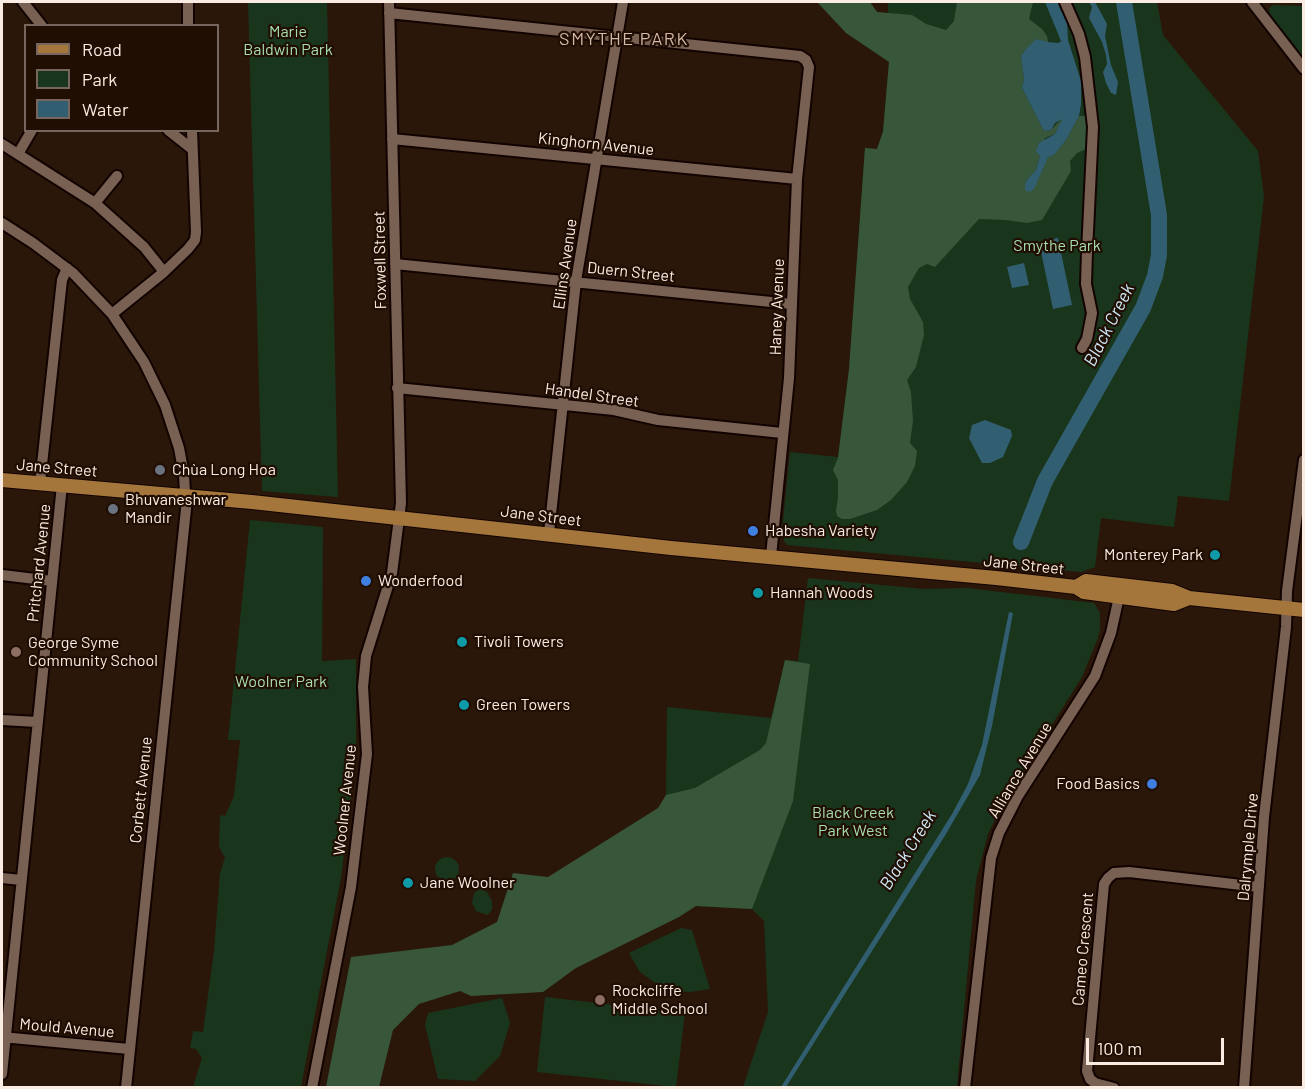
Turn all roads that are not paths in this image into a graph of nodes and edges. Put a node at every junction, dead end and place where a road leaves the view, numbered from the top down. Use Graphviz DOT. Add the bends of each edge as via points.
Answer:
graph roads {
  1 [pos="23,2"];
  2 [pos="188,2"];
  3 [pos="623,2"];
  4 [pos="1065,2"];
  5 [pos="1253,2"];
  6 [pos="389,7"];
  7 [pos="40,24"];
  8 [pos="188,24"];
  9 [pos="617,36"];
  10 [pos="1304,69"];
  11 [pos="32,132"];
  12 [pos="171,132"];
  13 [pos="192,132"];
  14 [pos="392,139"];
  15 [pos="2,144"];
  16 [pos="192,149"];
  17 [pos="18,154"];
  18 [pos="597,159"];
  19 [pos="117,176"];
  20 [pos="797,179"];
  21 [pos="96,203"];
  22 [pos="2,223"];
  23 [pos="395,264"];
  24 [pos="67,268"];
  25 [pos="164,272"];
  26 [pos="576,281"];
  27 [pos="791,304"];
  28 [pos="112,314"];
  29 [pos="1082,348"];
  30 [pos="397,388"];
  31 [pos="562,405"];
  32 [pos="783,433"];
  33 [pos="1304,460"];
  34 [pos="2,480"];
  35 [pos="40,483"];
  36 [pos="62,485"];
  37 [pos="185,496"];
  38 [pos="398,517"];
  39 [pos="549,533"];
  40 [pos="771,556"];
  41 [pos="2,575"];
  42 [pos="52,581"];
  43 [pos="1120,591"];
  44 [pos="1286,609"];
  45 [pos="1304,610"];
  46 [pos="2,720"];
  47 [pos="37,722"];
  48 [pos="2,878"];
  49 [pos="21,880"];
  50 [pos="1259,887"];
  51 [pos="3,1037"];
  52 [pos="129,1049"];
  53 [pos="2,1074"];
  54 [pos="126,1088"];
  55 [pos="312,1088"];
  56 [pos="966,1088"];
  57 [pos="1114,1088"];
  58 [pos="1244,1088"];
  1 -- 7 [label="street"];
  2 -- 8 [label="street"];
  3 -- 9 [label="street, Ellins Avenue"];
  4 -- 29 [label="street" via="1085,57 1093,127 1086,284 1092,313"];
  5 -- 10 [label="street"];
  6 -- 9 [label="street"];
  6 -- 14 [label="street, Foxwell Street"];
  9 -- 18 [label="street, Ellins Avenue"];
  9 -- 20 [label="street, Haney Avenue" via="800,56 806,60 809,67"];
  11 -- 17 [label="street"];
  12 -- 16 [label="street"];
  13 -- 16 [label="street"];
  14 -- 18 [label="street, Kinghorn Avenue"];
  14 -- 23 [label="street, Foxwell Street"];
  15 -- 17 [label="street"];
  16 -- 25 [label="street" via="196,237"];
  17 -- 21 [label="street"];
  18 -- 20 [label="street, Kinghorn Avenue"];
  18 -- 26 [label="street, Ellins Avenue"];
  19 -- 21 [label="street"];
  20 -- 27 [label="street, Haney Avenue"];
  21 -- 25 [label="street"];
  22 -- 24 [label="street, Corbett Avenue"];
  23 -- 26 [label="street, Duern Street"];
  23 -- 30 [label="street, Foxwell Street"];
  24 -- 28 [label="street, Corbett Avenue"];
  24 -- 35 [label="street, Pritchard Avenue" via="62,280"];
  25 -- 28 [label="street"];
  26 -- 27 [label="street, Duern Street"];
  26 -- 31 [label="street, Ellins Avenue"];
  27 -- 32 [label="street, Haney Avenue"];
  28 -- 37 [label="street, Corbett Avenue" via="165,405 179,448"];
  30 -- 31 [label="street, Handel Street"];
  30 -- 38 [label="street, Foxwell Street"];
  31 -- 32 [label="street, Handel Street"];
  31 -- 39 [label="street, Ellins Avenue"];
  32 -- 40 [label="street, Haney Avenue"];
  33 -- 44 [label="street, Dalrymple Drive"];
  34 -- 35 [label="main road, Jane Street"];
  35 -- 36 [label="main road, Jane Street"];
  36 -- 37 [label="main road, Jane Street"];
  36 -- 42 [label="street, Pritchard Avenue"];
  37 -- 38 [label="main road, Jane Street"];
  37 -- 52 [label="street, Corbett Avenue"];
  38 -- 39 [label="main road, Jane Street"];
  38 -- 55 [label="street, Woolner Avenue" via="392,573 366,656 363,687 367,754 351,888"];
  39 -- 40 [label="main road, Jane Street"];
  40 -- 43 [label="main road, Jane Street" via="1076,587 1086,581"];
  41 -- 42 [label="street"];
  42 -- 47 [label="street, Pritchard Avenue"];
  43 -- 44 [label="main road, Jane Street" via="1172,591 1189,598"];
  43 -- 56 [label="street, Alliance Avenue" via="1111,633 1095,676 1018,796 994,847"];
  44 -- 45 [label="main road, Jane Street"];
  44 -- 50 [label="street, Dalrymple Drive"];
  46 -- 47 [label="street"];
  47 -- 49 [label="street, Pritchard Avenue"];
  48 -- 49 [label="street"];
  49 -- 51 [label="street, Pritchard Avenue"];
  50 -- 57 [label="street, Cameo Crescent" via="1129,872 1114,873 1108,878 1104,884 1087,1071 1095,1083"];
  50 -- 58 [label="street, Dalrymple Drive"];
  51 -- 52 [label="street, Mould Avenue"];
  51 -- 53 [label="street, Pritchard Avenue"];
  52 -- 54 [label="street, Corbett Avenue"];
}
